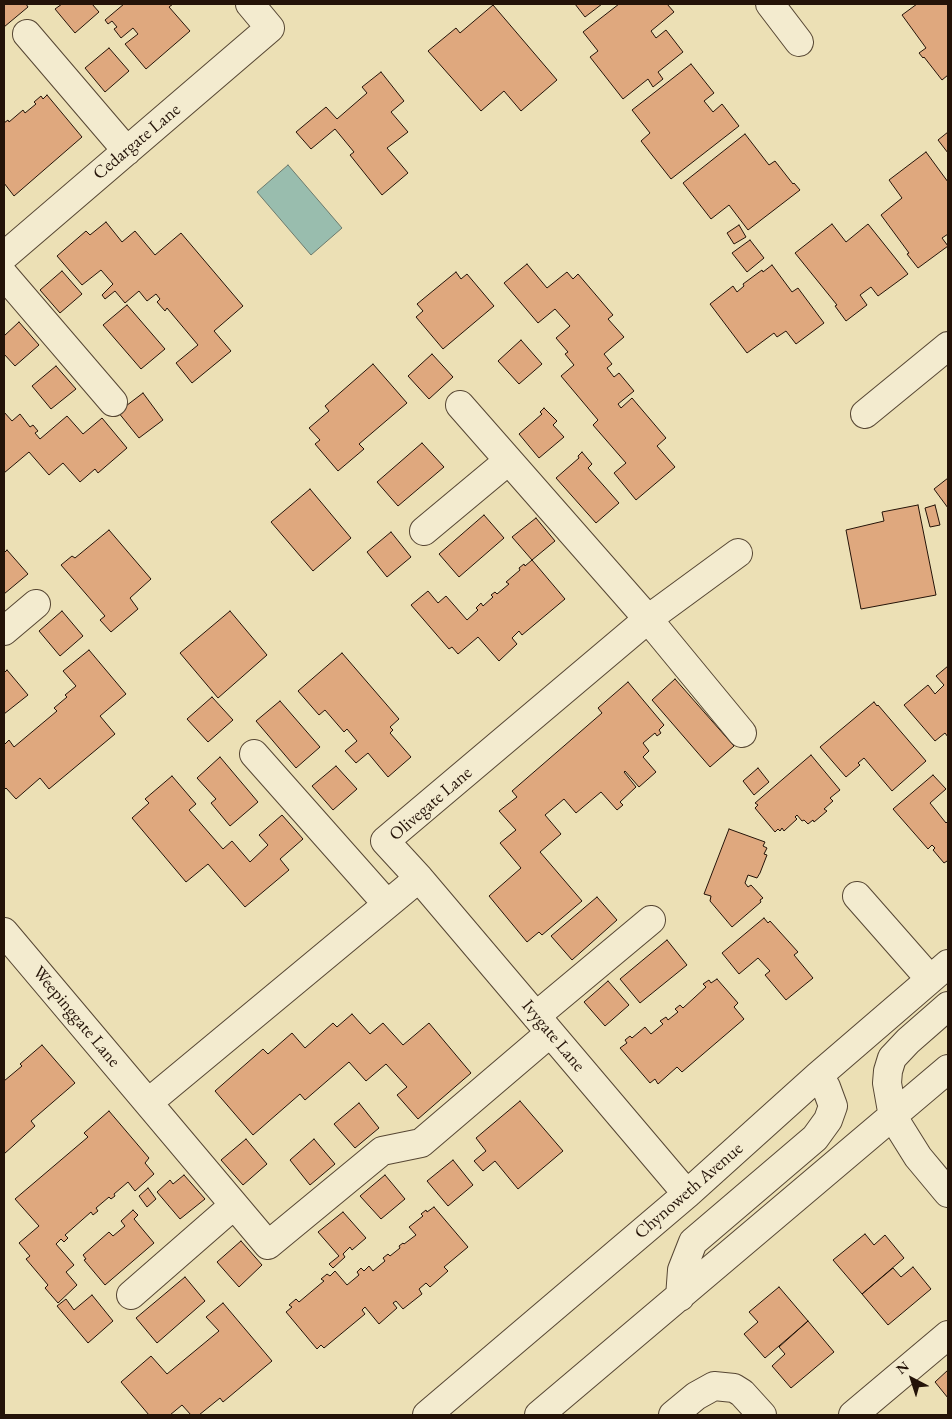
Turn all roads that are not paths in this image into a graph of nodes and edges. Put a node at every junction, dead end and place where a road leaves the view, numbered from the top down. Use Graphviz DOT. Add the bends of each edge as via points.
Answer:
graph roads {
  1 [pos="250,4"];
  2 [pos="770,4"];
  3 [pos="27,34"];
  4 [pos="799,42"];
  5 [pos="127,151"];
  6 [pos="4,256"];
  7 [pos="4,275"];
  8 [pos="948,346"];
  9 [pos="113,402"];
  10 [pos="460,406"];
  11 [pos="865,414"];
  12 [pos="508,462"];
  13 [pos="424,531"];
  14 [pos="738,553"];
  15 [pos="36,604"];
  16 [pos="648,620"];
  17 [pos="4,632"];
  18 [pos="742,733"];
  19 [pos="254,754"];
  20 [pos="419,878"];
  21 [pos="856,896"];
  22 [pos="387,904"];
  23 [pos="652,920"];
  24 [pos="4,932"];
  25 [pos="939,972"];
  26 [pos="948,1006"];
  27 [pos="543,1024"];
  28 [pos="948,1069"];
  29 [pos="818,1076"];
  30 [pos="149,1102"];
  31 [pos="893,1117"];
  32 [pos="948,1193"];
  33 [pos="687,1194"];
  34 [pos="233,1206"];
  35 [pos="131,1295"];
  36 [pos="680,1297"];
  37 [pos="948,1335"];
  38 [pos="427,1415"];
  39 [pos="539,1415"];
  40 [pos="673,1415"];
  41 [pos="762,1415"];
  42 [pos="853,1415"];
  1 -- 5 [label="street, Cedargate Lane" via="270,28"];
  2 -- 4 [label="street"];
  3 -- 5 [label="street"];
  5 -- 6 [label="street, Cedargate Lane"];
  7 -- 9 [label="street"];
  8 -- 11 [label="street"];
  10 -- 12 [label="street"];
  12 -- 13 [label="street"];
  12 -- 16 [label="street"];
  14 -- 16 [label="street, Olivegate Lane"];
  15 -- 17 [label="street"];
  16 -- 18 [label="street"];
  16 -- 20 [label="street, Olivegate Lane" via="385,841"];
  19 -- 22 [label="street"];
  20 -- 22 [label="street"];
  20 -- 27 [label="street, Ivygate Lane"];
  21 -- 25 [label="street"];
  22 -- 30 [label="street"];
  23 -- 27 [label="street"];
  24 -- 30 [label="street, Weepinggate Lane"];
  25 -- 29 [label="street, Chynoweth Avenue"];
  26 -- 31 [label="street" via="892,1058 887,1083"];
  27 -- 33 [label="street, Ivygate Lane"];
  27 -- 34 [label="street, Weepinggate Lane" via="421,1144 382,1151 268,1245"];
  28 -- 31 [label="street"];
  29 -- 33 [label="street, Chynoweth Avenue"];
  29 -- 36 [label="street" via="826,1087 832,1106 828,1120 816,1138 694,1242 682,1270"];
  30 -- 34 [label="street, Weepinggate Lane"];
  31 -- 32 [label="street" via="918,1157"];
  31 -- 36 [label="street"];
  33 -- 38 [label="street, Chynoweth Avenue"];
  34 -- 35 [label="street"];
  36 -- 39 [label="street"];
  37 -- 42 [label="street"];
  40 -- 41 [label="street" via="714,1386 734,1388"];
}
